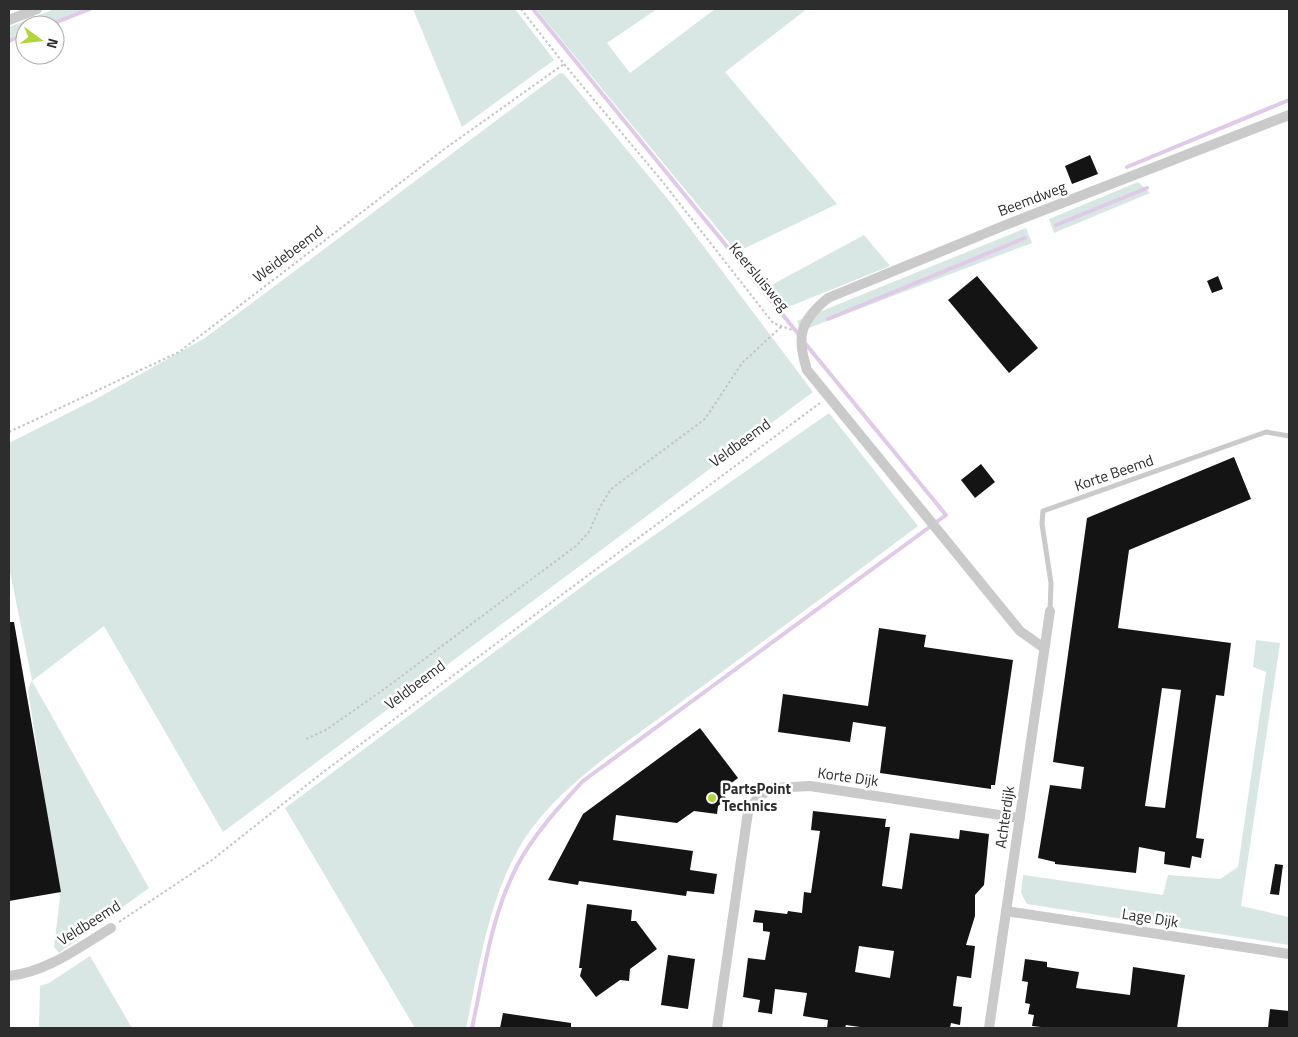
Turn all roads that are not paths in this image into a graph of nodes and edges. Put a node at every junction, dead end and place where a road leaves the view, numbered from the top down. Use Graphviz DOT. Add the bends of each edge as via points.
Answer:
graph roads {
  1 [pos="37,9"];
  2 [pos="9,20"];
  3 [pos="1289,115"];
  4 [pos="1289,436"];
  5 [pos="1050,611"];
  6 [pos="1044,648"];
  7 [pos="1020,818"];
  8 [pos="1006,911"];
  9 [pos="111,928"];
  10 [pos="1289,954"];
  11 [pos="9,976"];
  12 [pos="717,1028"];
  13 [pos="989,1028"];
  1 -- 2 [label="street"];
  3 -- 6 [label="street, Beemdweg" via="828,298 815,309 801,333 801,352 807,370 1020,631"];
  4 -- 5 [label="lane, Korte Beemd" via="1266,432 1043,511"];
  5 -- 6 [label="street, Achterdijk"];
  6 -- 7 [label="street, Achterdijk"];
  7 -- 8 [label="street, Achterdijk"];
  7 -- 12 [label="street, Korte Dijk" via="810,786 773,788 758,797 748,812"];
  8 -- 10 [label="street, Lage Dijk"];
  8 -- 13 [label="street, Achterdijk"];
  9 -- 11 [label="street, Veldbeemd" via="50,964 27,974"];
}
